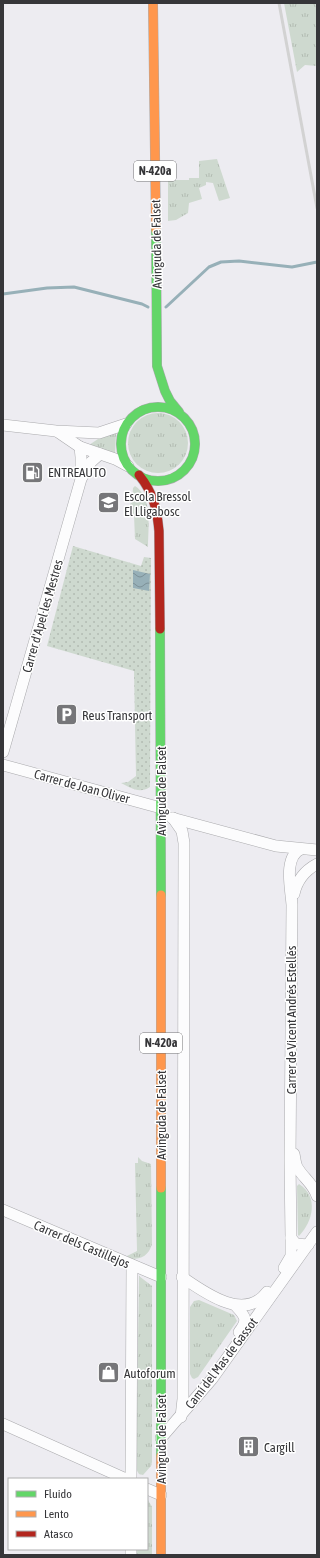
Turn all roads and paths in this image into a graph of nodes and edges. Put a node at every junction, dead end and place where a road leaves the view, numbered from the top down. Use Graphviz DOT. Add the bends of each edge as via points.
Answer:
graph roads {
  1 [pos="153,3"];
  2 [pos="158,366"];
  3 [pos="140,411"];
  4 [pos="178,412"];
  5 [pos="3,424"];
  6 [pos="126,424"];
  7 [pos="56,431"];
  8 [pos="99,434"];
  9 [pos="80,447"];
  10 [pos="100,454"];
  11 [pos="128,466"];
  12 [pos="139,475"];
  13 [pos="176,476"];
  14 [pos="81,479"];
  15 [pos="169,488"];
  16 [pos="163,504"];
  17 [pos="159,531"];
  18 [pos="3,752"];
  19 [pos="3,764"];
  20 [pos="161,811"];
  21 [pos="173,818"];
  22 [pos="302,849"];
  23 [pos="317,850"];
  24 [pos="310,868"];
  25 [pos="292,905"];
  26 [pos="291,1136"];
  27 [pos="314,1185"];
  28 [pos="317,1196"];
  29 [pos="3,1210"];
  30 [pos="317,1222"];
  31 [pos="317,1226"];
  32 [pos="291,1238"];
  33 [pos="309,1241"];
  34 [pos="290,1261"];
  35 [pos="132,1265"];
  36 [pos="162,1277"];
  37 [pos="182,1277"];
  38 [pos="235,1305"];
  39 [pos="181,1417"];
  40 [pos="3,1424"];
  41 [pos="161,1438"];
  42 [pos="124,1478"];
  43 [pos="132,1478"];
  44 [pos="148,1489"];
  45 [pos="161,1495"];
  46 [pos="161,1555"];
  1 -- 2 [label="main road, Avinguda de Falset / N-420a"];
  2 -- 3 [label="main road, N-420a" via="152,393"];
  2 -- 4 [label="main road, N-420a" via="162,388"];
  3 -- 4 [label="main road, N-420a" via="159,406"];
  3 -- 6 [label="main road, N-420a"];
  4 -- 13 [label="main road, N-420a" via="193,429 195,449 188,466"];
  5 -- 7 [label="street"];
  6 -- 8 [label="street"];
  6 -- 11 [label="main road" via="121,442"];
  7 -- 8 [label="street"];
  7 -- 9 [label="street"];
  8 -- 9 [label="street"];
  9 -- 10 [label="street"];
  9 -- 14 [label="street, Carrer d'Apel·les Mestres"];
  10 -- 11 [label="street" via="115,458"];
  10 -- 14 [label="street, Carrer d'Apel·les Mestres" via="91,462"];
  11 -- 12 [label="main road, N-420a"];
  12 -- 13 [label="main road, N-420a" via="153,481"];
  12 -- 17 [label="main road, N-420a" via="152,493"];
  13 -- 15 [label="main road, N-420a"];
  14 -- 18 [label="street, Carrer d'Apel·les Mestres"];
  16 -- 17 [label="main road, N-420a"];
  17 -- 20 [label="main road, Avinguda de Falset / N-420a"];
  19 -- 20 [label="street, Carrer de Joan Oliver"];
  20 -- 21 [label="street, Carrer de Joan Oliver"];
  20 -- 36 [label="main road, Avinguda de Falset / N-420a"];
  21 -- 22 [label="street, Carrer de Joan Oliver" via="276,846"];
  21 -- 37 [label="street, Avinguda de Falset" via="182,831 184,843"];
  22 -- 23 [label="street, Carrer de Joan Oliver"];
  22 -- 24 [label="street, Carrer de Vicent Andrés Estellés" via="310,857"];
  22 -- 25 [label="street, Carrer de Vicent Andrés Estellés" via="294,853 291,860"];
  24 -- 25 [label="street, Carrer de Vicent Andrés Estellés" via="298,881"];
  25 -- 26 [label="street, Carrer de Vicent Andrés Estellés"];
  26 -- 27 [label="street, Carrer de Vicent Andrés Estellés" via="296,1165"];
  26 -- 32 [label="street, Carrer de Vicent Andrés Estellés"];
  27 -- 28 [label="street, Carrer de Vicent Andrés Estellés"];
  29 -- 35 [label="street, Carrer dels Castillejos"];
  30 -- 33 [label="street"];
  31 -- 33 [label="street"];
  32 -- 33 [label="street" via="296,1244"];
  32 -- 34 [label="street, Carrer de Vicent Andrés Estellés"];
  33 -- 34 [label="street"];
  33 -- 39 [label="street, Camí del Mas de Gassot" via="212,1379"];
  34 -- 38 [label="street" via="259,1301 251,1305"];
  35 -- 36 [label="street, Carrer dels Castillejos"];
  35 -- 43 [label="street"];
  36 -- 41 [label="main road, Avinguda de Falset / N-420a"];
  37 -- 38 [label="street" via="198,1288"];
  37 -- 39 [label="street, Avinguda de Falset"];
  38 -- 39 [label="street, Camí del Mas de Gassot" via="244,1315 244,1326"];
  39 -- 41 [label="street, Camí del Mas de Gassot"];
  40 -- 42 [label="street"];
  41 -- 45 [label="main road, Avinguda de Falset / N-420a"];
  44 -- 45 [label="street"];
  45 -- 46 [label="main road, Avinguda de Falset / N-420a"];
}
